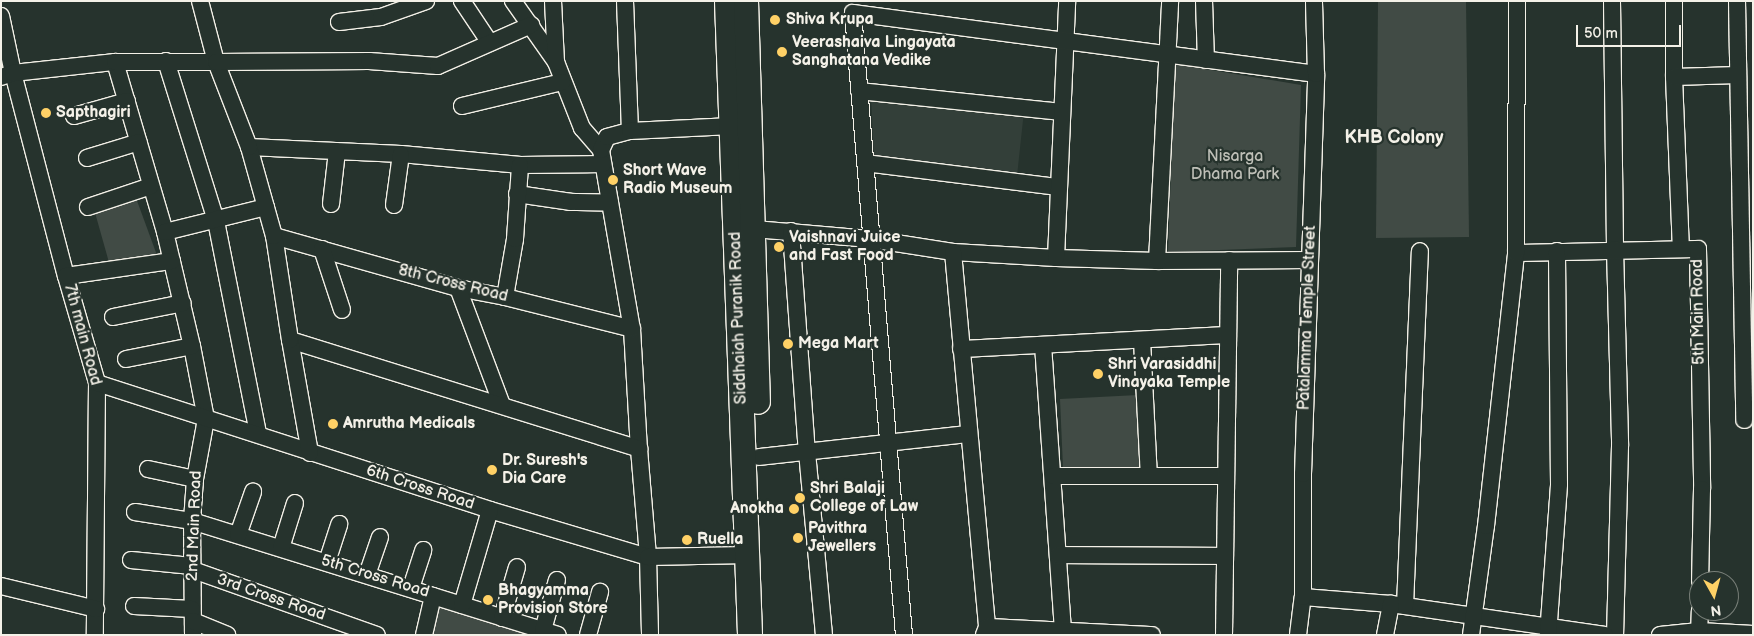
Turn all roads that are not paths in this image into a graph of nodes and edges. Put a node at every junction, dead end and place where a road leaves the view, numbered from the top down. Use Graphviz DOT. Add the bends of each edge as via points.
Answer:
graph roads {
  1 [pos="200,1"];
  2 [pos="426,1"];
  3 [pos="462,1"];
  4 [pos="513,1"];
  5 [pos="553,1"];
  6 [pos="625,1"];
  7 [pos="727,1"];
  8 [pos="746,1"];
  9 [pos="1067,1"];
  10 [pos="1170,1"];
  11 [pos="1204,1"];
  12 [pos="1314,1"];
  13 [pos="1517,1"];
  14 [pos="1612,1"];
  15 [pos="1674,1"];
  16 [pos="1737,1"];
  17 [pos="1,16"];
  18 [pos="339,22"];
  19 [pos="531,26"];
  20 [pos="1065,41"];
  21 [pos="490,42"];
  22 [pos="1167,54"];
  23 [pos="1206,60"];
  24 [pos="166,61"];
  25 [pos="115,62"];
  26 [pos="216,62"];
  27 [pos="556,62"];
  28 [pos="1316,74"];
  29 [pos="7,75"];
  30 [pos="1738,75"];
  31 [pos="1674,77"];
  32 [pos="562,82"];
  33 [pos="859,91"];
  34 [pos="127,102"];
  35 [pos="462,106"];
  36 [pos="1062,112"];
  37 [pos="74,116"];
  38 [pos="732,126"];
  39 [pos="630,131"];
  40 [pos="139,142"];
  41 [pos="249,147"];
  42 [pos="337,151"];
  43 [pos="401,154"];
  44 [pos="602,157"];
  45 [pos="87,158"];
  46 [pos="865,163"];
  47 [pos="520,164"];
  48 [pos="151,186"];
  49 [pos="1059,187"];
  50 [pos="517,194"];
  51 [pos="610,203"];
  52 [pos="331,204"];
  53 [pos="394,205"];
  54 [pos="88,207"];
  55 [pos="266,207"];
  56 [pos="216,221"];
  57 [pos="745,228"];
  58 [pos="791,231"];
  59 [pos="165,232"];
  60 [pos="274,236"];
  61 [pos="870,239"];
  62 [pos="322,249"];
  63 [pos="1615,249"];
  64 [pos="1681,249"];
  65 [pos="1420,251"];
  66 [pos="1557,251"];
  67 [pos="953,252"];
  68 [pos="1516,252"];
  69 [pos="1056,258"];
  70 [pos="172,260"];
  71 [pos="1229,260"];
  72 [pos="1309,260"];
  73 [pos="1157,261"];
  74 [pos="66,276"];
  75 [pos="458,288"];
  76 [pos="505,298"];
  77 [pos="183,303"];
  78 [pos="342,310"];
  79 [pos="113,317"];
  80 [pos="632,329"];
  81 [pos="1228,335"];
  82 [pos="290,340"];
  83 [pos="1142,340"];
  84 [pos="1043,345"];
  85 [pos="192,346"];
  86 [pos="961,349"];
  87 [pos="126,359"];
  88 [pos="97,384"];
  89 [pos="502,405"];
  90 [pos="206,419"];
  91 [pos="1744,420"];
  92 [pos="258,434"];
  93 [pos="969,434"];
  94 [pos="888,443"];
  95 [pos="639,448"];
  96 [pos="806,452"];
  97 [pos="310,453"];
  98 [pos="759,457"];
  99 [pos="148,469"];
  100 [pos="1052,476"];
  101 [pos="1149,476"];
  102 [pos="1226,476"];
  103 [pos="195,479"];
  104 [pos="253,492"];
  105 [pos="295,502"];
  106 [pos="490,510"];
  107 [pos="135,512"];
  108 [pos="192,520"];
  109 [pos="339,524"];
  110 [pos="238,535"];
  111 [pos="380,537"];
  112 [pos="281,548"];
  113 [pos="422,550"];
  114 [pos="748,555"];
  115 [pos="1058,555"];
  116 [pos="1225,556"];
  117 [pos="648,557"];
  118 [pos="131,560"];
  119 [pos="327,562"];
  120 [pos="518,567"];
  121 [pos="192,568"];
  122 [pos="1700,571"];
  123 [pos="367,575"];
  124 [pos="557,580"];
  125 [pos="1,586"];
  126 [pos="411,588"];
  127 [pos="600,592"];
  128 [pos="433,596"];
  129 [pos="1303,597"];
  130 [pos="462,605"];
  131 [pos="1398,605"];
  132 [pos="134,606"];
  133 [pos="96,609"];
  134 [pos="1474,617"];
  135 [pos="502,618"];
  136 [pos="193,622"];
  137 [pos="1063,629"];
  138 [pos="986,631"];
  139 [pos="1548,631"];
  140 [pos="553,633"];
  141 [pos="1699,633"];
  142 [pos="1753,634"];
  143 [pos="95,635"];
  144 [pos="227,635"];
  145 [pos="377,635"];
  146 [pos="424,635"];
  147 [pos="588,635"];
  148 [pos="650,635"];
  149 [pos="750,635"];
  150 [pos="767,635"];
  151 [pos="824,635"];
  152 [pos="904,635"];
  153 [pos="1152,635"];
  154 [pos="1224,635"];
  155 [pos="1298,635"];
  156 [pos="1385,635"];
  157 [pos="1471,635"];
  158 [pos="1605,635"];
  159 [pos="1615,635"];
  160 [pos="1660,635"];
  1 -- 26 [label="street"];
  2 -- 18 [label="street" via="381,17"];
  3 -- 21 [label="street"];
  4 -- 19 [label="street"];
  5 -- 27 [label="street"];
  6 -- 39 [label="street"];
  7 -- 38 [label="main road, Siddhaiah Puranik Road"];
  8 -- 57 [label="main road, Siddhaiah Puranik Road"];
  9 -- 20 [label="street"];
  10 -- 22 [label="street"];
  11 -- 23 [label="street"];
  12 -- 28 [label="street, Patalamma Temple Street"];
  13 -- 68 [label="street"];
  14 -- 63 [label="street"];
  15 -- 31 [label="street, 5th Main Road"];
  16 -- 30 [label="street"];
  17 -- 29 [label="street, 7th main Road"];
  19 -- 21 [label="street"];
  19 -- 27 [label="street"];
  20 -- 22 [label="street"];
  20 -- 33 [label="street" via="853,12"];
  20 -- 36 [label="street"];
  21 -- 26 [label="street" via="438,66 369,61"];
  22 -- 23 [label="street"];
  22 -- 73 [label="street"];
  23 -- 28 [label="street"];
  24 -- 25 [label="street"];
  24 -- 26 [label="street"];
  24 -- 56 [label="street"];
  25 -- 29 [label="street"];
  25 -- 34 [label="street"];
  26 -- 41 [label="street"];
  27 -- 32 [label="street"];
  28 -- 72 [label="street, Patalamma Temple Street"];
  29 -- 74 [label="street, 7th main Road"];
  30 -- 31 [label="street"];
  30 -- 91 [label="street"];
  31 -- 64 [label="street, 5th Main Road"];
  32 -- 35 [label="street"];
  32 -- 44 [label="street" via="582,128"];
  33 -- 36 [label="street"];
  33 -- 46 [label="street"];
  34 -- 37 [label="street"];
  34 -- 40 [label="street"];
  36 -- 49 [label="street"];
  38 -- 39 [label="street"];
  38 -- 57 [label="main road, Siddhaiah Puranik Road"];
  39 -- 44 [label="street" via="607,137"];
  40 -- 45 [label="street"];
  40 -- 48 [label="street"];
  41 -- 42 [label="street"];
  41 -- 55 [label="street"];
  42 -- 43 [label="street"];
  42 -- 52 [label="street"];
  43 -- 47 [label="street"];
  43 -- 53 [label="street"];
  44 -- 47 [label="street"];
  44 -- 51 [label="street"];
  46 -- 49 [label="street"];
  46 -- 61 [label="street"];
  47 -- 50 [label="street"];
  48 -- 54 [label="street"];
  48 -- 59 [label="street"];
  49 -- 69 [label="street"];
  50 -- 51 [label="street" via="571,202"];
  50 -- 76 [label="street" via="515,239"];
  51 -- 80 [label="street"];
  55 -- 56 [label="street"];
  55 -- 60 [label="street"];
  56 -- 59 [label="street"];
  56 -- 92 [label="street"];
  57 -- 58 [label="street"];
  57 -- 98 [label="main road, Siddhaiah Puranik Road"];
  57 -- 114 [label="main road, Siddhaiah Puranik Road"];
  58 -- 61 [label="street"];
  58 -- 96 [label="street"];
  59 -- 70 [label="street"];
  60 -- 62 [label="street, 8th Cross Road"];
  60 -- 82 [label="street"];
  61 -- 67 [label="street"];
  61 -- 94 [label="street"];
  62 -- 75 [label="street, 8th Cross Road"];
  62 -- 78 [label="street"];
  63 -- 64 [label="street"];
  63 -- 66 [label="street"];
  63 -- 159 [label="street" via="1620,446"];
  64 -- 122 [label="street, 5th Main Road" via="1698,249"];
  65 -- 131 [label="street"];
  66 -- 68 [label="street"];
  66 -- 139 [label="street" via="1559,484"];
  67 -- 69 [label="street"];
  67 -- 86 [label="street"];
  68 -- 134 [label="street"];
  69 -- 73 [label="street"];
  70 -- 74 [label="street"];
  70 -- 77 [label="street"];
  71 -- 72 [label="street"];
  71 -- 73 [label="street"];
  71 -- 81 [label="street"];
  72 -- 129 [label="street, Patalamma Temple Street"];
  74 -- 88 [label="street, 7th main Road"];
  75 -- 76 [label="street, 8th Cross Road"];
  75 -- 89 [label="street"];
  76 -- 80 [label="street, 8th Cross Road"];
  77 -- 79 [label="street"];
  77 -- 85 [label="street"];
  80 -- 95 [label="street"];
  81 -- 83 [label="street"];
  81 -- 102 [label="street"];
  82 -- 89 [label="street"];
  82 -- 97 [label="street"];
  83 -- 84 [label="street"];
  83 -- 101 [label="street"];
  84 -- 86 [label="street"];
  84 -- 100 [label="street"];
  85 -- 87 [label="street"];
  85 -- 90 [label="street"];
  86 -- 93 [label="street"];
  88 -- 90 [label="street, 6th Cross Road"];
  88 -- 133 [label="street, 7th main Road"];
  89 -- 95 [label="street"];
  90 -- 92 [label="street, 6th Cross Road"];
  90 -- 103 [label="street, 2nd Main Road"];
  92 -- 97 [label="street, 6th Cross Road"];
  93 -- 94 [label="street"];
  93 -- 138 [label="street"];
  94 -- 96 [label="street"];
  94 -- 152 [label="street"];
  95 -- 117 [label="street"];
  96 -- 98 [label="street"];
  96 -- 151 [label="street"];
  97 -- 106 [label="street, 6th Cross Road"];
  98 -- 150 [label="main road, Siddhaiah Puranik Road"];
  99 -- 103 [label="street"];
  100 -- 101 [label="street"];
  100 -- 115 [label="street"];
  101 -- 102 [label="street"];
  102 -- 116 [label="street"];
  103 -- 108 [label="street, 2nd Main Road"];
  104 -- 110 [label="street"];
  105 -- 112 [label="street"];
  106 -- 117 [label="street, 6th Cross Road"];
  106 -- 130 [label="street"];
  107 -- 108 [label="street, 5th Cross Road"];
  108 -- 110 [label="street, 5th Cross Road"];
  108 -- 121 [label="street, 2nd Main Road"];
  109 -- 119 [label="street"];
  110 -- 112 [label="street, 5th Cross Road"];
  111 -- 123 [label="street"];
  112 -- 119 [label="street, 5th Cross Road"];
  113 -- 126 [label="street"];
  114 -- 117 [label="street, 6th Cross Road"];
  114 -- 149 [label="main road, Siddhaiah Puranik Road"];
  115 -- 116 [label="street"];
  115 -- 137 [label="street"];
  116 -- 154 [label="street"];
  117 -- 148 [label="street"];
  118 -- 121 [label="street, 3rd Cross Road"];
  119 -- 123 [label="street, 5th Cross Road"];
  120 -- 135 [label="street"];
  121 -- 136 [label="street, 2nd Main Road"];
  121 -- 145 [label="street, 3rd Cross Road"];
  123 -- 126 [label="street, 5th Cross Road"];
  124 -- 140 [label="street"];
  125 -- 133 [label="street"];
  126 -- 128 [label="street, 5th Cross Road"];
  127 -- 147 [label="street"];
  128 -- 130 [label="street, 5th Cross Road"];
  128 -- 146 [label="street"];
  129 -- 131 [label="street"];
  129 -- 155 [label="street, Patalamma Temple Street"];
  130 -- 135 [label="street, 5th Cross Road"];
  131 -- 134 [label="street"];
  131 -- 156 [label="street"];
  132 -- 136 [label="street"];
  133 -- 143 [label="street, 7th main Road"];
  134 -- 139 [label="street"];
  134 -- 157 [label="street"];
  135 -- 140 [label="street, 5th Cross Road"];
  136 -- 144 [label="street"];
  137 -- 138 [label="street"];
  137 -- 153 [label="street"];
  139 -- 158 [label="street"];
  141 -- 142 [label="street"];
  141 -- 160 [label="street"];
}
